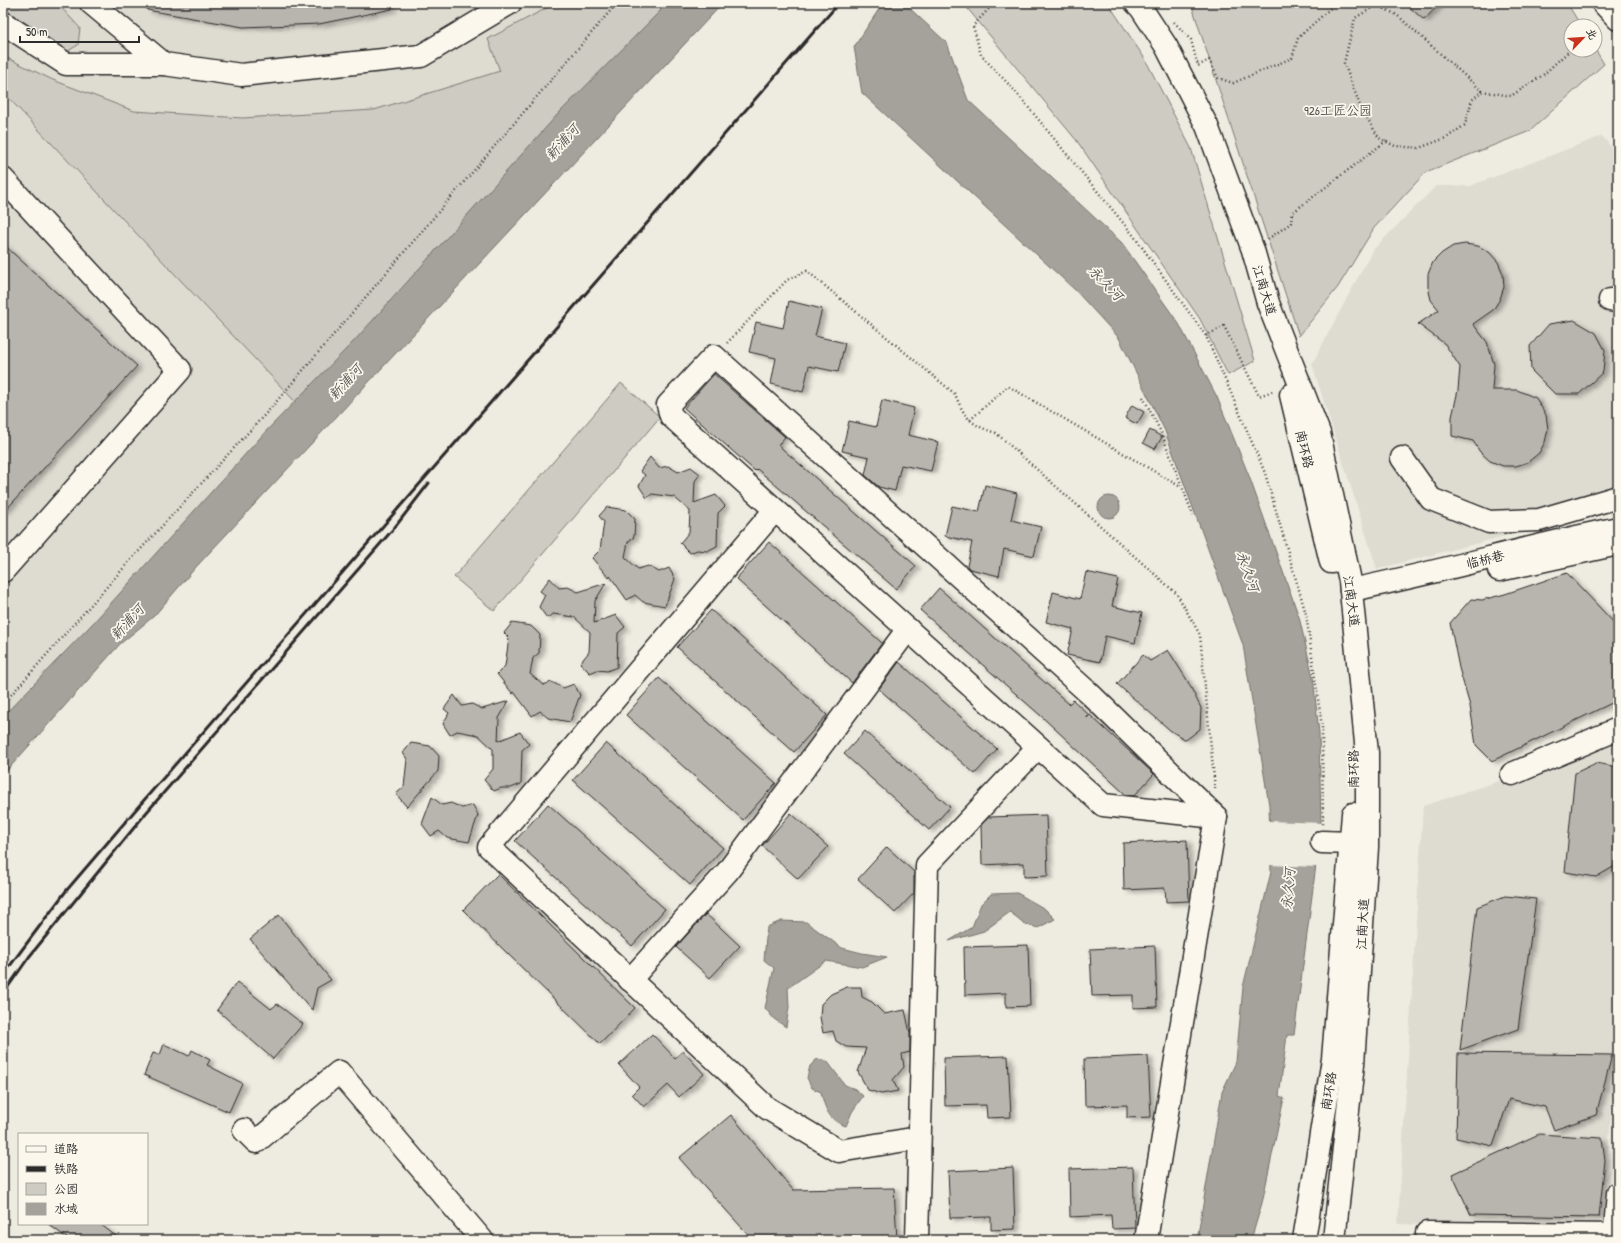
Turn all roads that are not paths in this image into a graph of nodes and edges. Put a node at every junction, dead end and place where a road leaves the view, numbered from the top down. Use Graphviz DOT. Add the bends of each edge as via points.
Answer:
graph roads {
  1 [pos="91,3"];
  2 [pos="510,3"];
  3 [pos="1136,3"];
  4 [pos="1604,3"];
  5 [pos="1618,19"];
  6 [pos="3,23"];
  7 [pos="164,64"];
  8 [pos="3,179"];
  9 [pos="1268,303"];
  10 [pos="1402,458"];
  11 [pos="1618,497"];
  12 [pos="775,510"];
  13 [pos="1618,528"];
  14 [pos="1618,544"];
  15 [pos="3,571"];
  16 [pos="1352,595"];
  17 [pos="908,629"];
  18 [pos="1618,729"];
  19 [pos="1038,747"];
  20 [pos="1512,774"];
  21 [pos="1216,817"];
  22 [pos="1322,834"];
  23 [pos="1351,843"];
  24 [pos="630,980"];
  25 [pos="244,1130"];
  26 [pos="918,1138"];
  27 [pos="1618,1192"];
  28 [pos="1427,1234"];
  29 [pos="1615,1236"];
  30 [pos="482,1240"];
  31 [pos="917,1240"];
  32 [pos="1146,1240"];
  33 [pos="1304,1240"];
  34 [pos="1334,1240"];
  1 -- 7 [label="main road"];
  2 -- 7 [label="main road" via="421,56 241,75"];
  3 -- 9 [label="main road, 江南大道" via="1142,8 1166,46 1207,126 1253,250"];
  4 -- 5 [label="main road"];
  6 -- 7 [label="main road" via="66,64"];
  8 -- 15 [label="main road" via="180,370"];
  9 -- 16 [label="main road, 江南大道" via="1319,433"];
  9 -- 23 [label="main road, 南环路" via="1304,443 1336,585 1354,756"];
  10 -- 11 [label="main road" via="1431,499 1489,522 1539,520"];
  12 -- 17 [label="main road"];
  12 -- 21 [label="main road" via="671,416 668,405 714,356 1090,694"];
  12 -- 24 [label="main road" via="489,847"];
  13 -- 16 [label="main road, 临桥巷" via="1554,541 1395,581"];
  14 -- 16 [label="main road, 临桥巷"];
  16 -- 34 [label="main road, 江南大道" via="1368,754 1367,847 1353,1064"];
  17 -- 19 [label="main road"];
  17 -- 24 [label="main road" via="727,872"];
  18 -- 20 [label="main road"];
  19 -- 21 [label="main road" via="1102,805"];
  19 -- 26 [label="main road" via="927,865"];
  21 -- 32 [label="main road"];
  22 -- 23 [label="main road"];
  23 -- 33 [label="main road, 南环路" via="1333,1059"];
  24 -- 26 [label="main road" via="767,1108 839,1151"];
  25 -- 30 [label="main road" via="256,1142 339,1072"];
  26 -- 31 [label="main road"];
  27 -- 29 [label="main road"];
  28 -- 29 [label="main road"];
}
